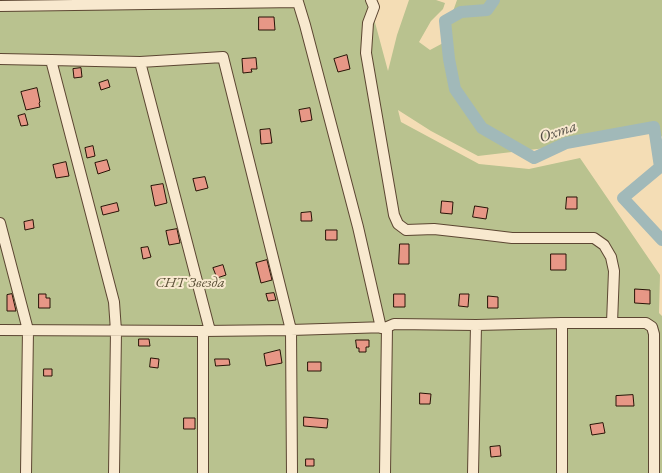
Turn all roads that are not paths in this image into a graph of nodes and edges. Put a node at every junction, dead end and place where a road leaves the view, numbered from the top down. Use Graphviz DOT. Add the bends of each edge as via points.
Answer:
graph roads {
  1 [pos="371,0"];
  2 [pos="298,1"];
  3 [pos="0,6"];
  4 [pos="0,59"];
  5 [pos="51,60"];
  6 [pos="140,62"];
  7 [pos="0,223"];
  8 [pos="562,323"];
  9 [pos="612,323"];
  10 [pos="476,325"];
  11 [pos="384,328"];
  12 [pos="0,330"];
  13 [pos="28,330"];
  14 [pos="291,330"];
  15 [pos="116,331"];
  16 [pos="207,331"];
  17 [pos="26,473"];
  18 [pos="114,473"];
  19 [pos="203,473"];
  20 [pos="292,473"];
  21 [pos="385,473"];
  22 [pos="473,473"];
  23 [pos="562,473"];
  24 [pos="654,473"];
  1 -- 9 [label="street" via="374,7 368,22 366,53 394,215 398,224 406,230 434,229 512,238 594,238 604,245 611,257 614,271"];
  2 -- 3 [label="street"];
  2 -- 11 [label="street"];
  4 -- 5 [label="street"];
  5 -- 6 [label="street"];
  5 -- 15 [label="street" via="114,302"];
  6 -- 14 [label="street" via="223,57"];
  6 -- 16 [label="street"];
  7 -- 13 [label="street"];
  8 -- 9 [label="street"];
  8 -- 10 [label="street"];
  8 -- 23 [label="street"];
  9 -- 24 [label="street" via="646,324 652,327 654,334"];
  10 -- 11 [label="street" via="394,324"];
  10 -- 22 [label="street"];
  11 -- 14 [label="street"];
  11 -- 21 [label="street"];
  12 -- 13 [label="street"];
  13 -- 15 [label="street"];
  13 -- 17 [label="street"];
  14 -- 16 [label="street"];
  14 -- 20 [label="street"];
  15 -- 16 [label="street"];
  15 -- 18 [label="street"];
  16 -- 19 [label="street"];
}
